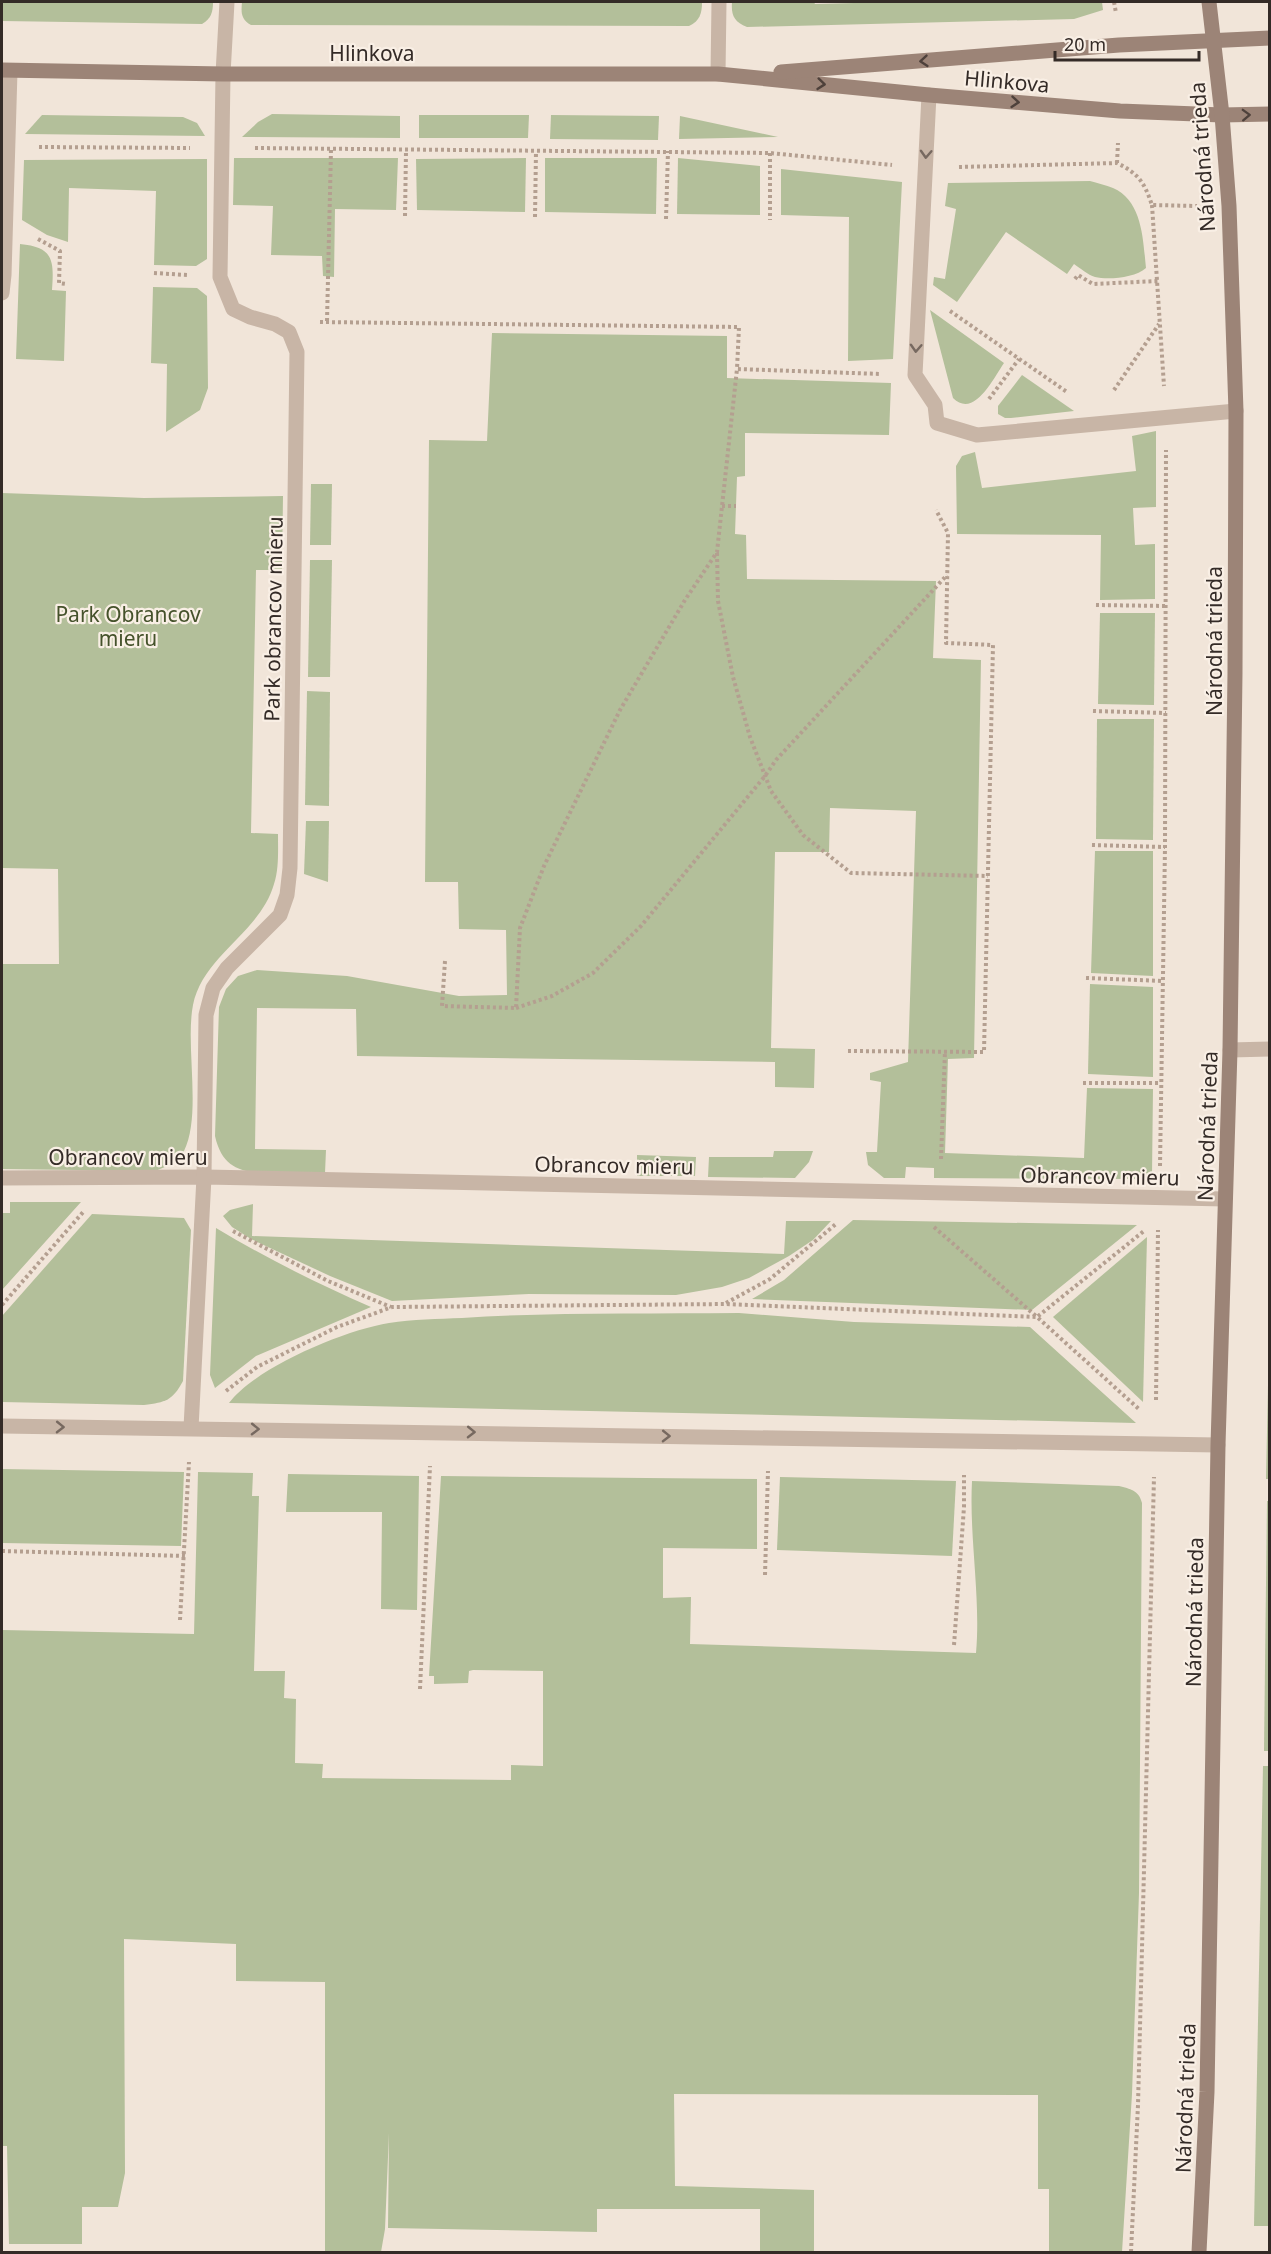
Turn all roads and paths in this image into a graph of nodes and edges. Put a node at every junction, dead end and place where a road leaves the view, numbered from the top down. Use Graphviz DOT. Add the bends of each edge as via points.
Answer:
graph roads {
  1 [pos="227,2"];
  2 [pos="719,2"];
  3 [pos="1209,2"];
  4 [pos="1269,38"];
  5 [pos="1213,41"];
  6 [pos="6,70"];
  7 [pos="223,74"];
  8 [pos="718,74"];
  9 [pos="742,75"];
  10 [pos="929,95"];
  11 [pos="1269,114"];
  12 [pos="1222,116"];
  13 [pos="8,146"];
  14 [pos="222,148"];
  15 [pos="332,150"];
  16 [pos="406,150"];
  17 [pos="536,151"];
  18 [pos="668,151"];
  19 [pos="770,153"];
  20 [pos="925,167"];
  21 [pos="1152,205"];
  22 [pos="1229,206"];
  23 [pos="405,216"];
  24 [pos="536,217"];
  25 [pos="666,219"];
  26 [pos="770,220"];
  27 [pos="60,259"];
  28 [pos="1075,279"];
  29 [pos="1158,281"];
  30 [pos="66,284"];
  31 [pos="919,289"];
  32 [pos="2,293"];
  33 [pos="327,321"];
  34 [pos="1160,324"];
  35 [pos="289,332"];
  36 [pos="1019,359"];
  37 [pos="737,369"];
  38 [pos="915,375"];
  39 [pos="1236,411"];
  40 [pos="1166,417"];
  41 [pos="1094,419"];
  42 [pos="965,431"];
  43 [pos="722,506"];
  44 [pos="736,506"];
  45 [pos="936,510"];
  46 [pos="717,552"];
  47 [pos="948,575"];
  48 [pos="1096,605"];
  49 [pos="1167,606"];
  50 [pos="1093,711"];
  51 [pos="1166,712"];
  52 [pos="765,776"];
  53 [pos="1092,845"];
  54 [pos="1165,847"];
  55 [pos="988,876"];
  56 [pos="445,961"];
  57 [pos="1086,978"];
  58 [pos="1164,981"];
  59 [pos="516,1008"];
  60 [pos="1269,1049"];
  61 [pos="1230,1050"];
  62 [pos="849,1052"];
  63 [pos="945,1052"];
  64 [pos="1083,1083"];
  65 [pos="1161,1083"];
  66 [pos="2,1178"];
  67 [pos="204,1178"];
  68 [pos="871,1192"];
  69 [pos="896,1192"];
  70 [pos="940,1193"];
  71 [pos="1159,1198"];
  72 [pos="1225,1199"];
  73 [pos="88,1207"];
  74 [pos="202,1212"];
  75 [pos="1159,1219"];
  76 [pos="726,1304"];
  77 [pos="2,1305"];
  78 [pos="392,1307"];
  79 [pos="1037,1317"];
  80 [pos="1156,1400"];
  81 [pos="1147,1416"];
  82 [pos="2,1426"];
  83 [pos="191,1428"];
  84 [pos="1218,1445"];
  85 [pos="430,1466"];
  86 [pos="768,1471"];
  87 [pos="964,1474"];
  88 [pos="1154,1476"];
  89 [pos="2,1551"];
  90 [pos="185,1556"];
  91 [pos="765,1575"];
  92 [pos="180,1620"];
  93 [pos="954,1645"];
  94 [pos="420,1689"];
  95 [pos="1131,2253"];
  96 [pos="1199,2253"];
  1 -- 7 [label="street"];
  2 -- 8 [label="street"];
  3 -- 5 [label="street, Národná trieda"];
  4 -- 5 [label="street, Hlinkova"];
  5 -- 9 [label="street, Hlinkova, one-way"];
  5 -- 12 [label="street, Národná trieda"];
  6 -- 7 [label="street, Hlinkova"];
  6 -- 13 [label="street"];
  7 -- 8 [label="street, Hlinkova"];
  7 -- 14 [label="street"];
  8 -- 9 [label="street, Hlinkova"];
  9 -- 10 [label="street, Hlinkova, one-way"];
  10 -- 12 [label="street, Hlinkova, one-way"];
  10 -- 20 [label="street, one-way"];
  12 -- 11 [label="street, Hlinkova, one-way"];
  12 -- 22 [label="street, Národná trieda"];
  13 -- 14 [label="path"];
  13 -- 32 [label="street"];
  14 -- 15 [label="path"];
  14 -- 35 [label="street" via="220,277 227,298 232,309"];
  15 -- 16 [label="path"];
  15 -- 33 [label="path"];
  16 -- 17 [label="path"];
  16 -- 23 [label="path"];
  17 -- 18 [label="path"];
  17 -- 24 [label="path"];
  18 -- 19 [label="path"];
  18 -- 25 [label="path"];
  19 -- 20 [label="path"];
  19 -- 26 [label="path"];
  20 -- 21 [label="path" via="1117,163 1140,177"];
  20 -- 31 [label="street"];
  21 -- 22 [label="path"];
  21 -- 29 [label="path"];
  22 -- 39 [label="street, Národná trieda"];
  27 -- 30 [label="path" via="59,283"];
  28 -- 29 [label="path" via="1078,275 1093,284"];
  29 -- 34 [label="path"];
  31 -- 36 [label="path"];
  31 -- 38 [label="street, one-way"];
  33 -- 35 [label="path"];
  33 -- 37 [label="path" via="739,327"];
  34 -- 40 [label="path"];
  34 -- 41 [label="path"];
  35 -- 67 [label="street, Park obrancov mieru" via="297,352 290,868 280,915 227,968 213,988 206,1015"];
  36 -- 41 [label="path"];
  36 -- 42 [label="path"];
  37 -- 38 [label="path"];
  37 -- 43 [label="path"];
  38 -- 42 [label="street" via="935,405 937,423"];
  39 -- 40 [label="street"];
  39 -- 61 [label="street, Národná trieda"];
  40 -- 41 [label="street"];
  40 -- 49 [label="path"];
  41 -- 42 [label="street" via="977,435"];
  43 -- 44 [label="path"];
  43 -- 46 [label="path"];
  45 -- 47 [label="path" via="948,533"];
  46 -- 52 [label="path" via="718,601 733,677"];
  46 -- 59 [label="path" via="620,710 544,866 520,928"];
  47 -- 52 [label="path"];
  47 -- 55 [label="path" via="946,643 993,645"];
  48 -- 49 [label="path"];
  49 -- 51 [label="path"];
  50 -- 51 [label="path"];
  51 -- 54 [label="path"];
  52 -- 55 [label="path" via="771,791 803,835 851,873"];
  52 -- 59 [label="path" via="641,926 593,973 552,996"];
  53 -- 54 [label="path"];
  54 -- 58 [label="path"];
  55 -- 63 [label="path" via="984,1052"];
  56 -- 59 [label="path" via="442,1006"];
  57 -- 58 [label="path"];
  58 -- 65 [label="path"];
  60 -- 61 [label="street"];
  61 -- 72 [label="street, Národná trieda"];
  62 -- 63 [label="path"];
  63 -- 70 [label="path"];
  64 -- 65 [label="path"];
  65 -- 71 [label="path"];
  66 -- 67 [label="street, Obrancov mieru"];
  67 -- 68 [label="street, Obrancov mieru"];
  67 -- 74 [label="street, Park obrancov mieru"];
  68 -- 69 [label="street, Obrancov mieru"];
  68 -- 76 [label="path" via="770,1279"];
  69 -- 70 [label="street, Obrancov mieru"];
  69 -- 79 [label="path"];
  70 -- 71 [label="street, Obrancov mieru"];
  71 -- 72 [label="street, Obrancov mieru"];
  71 -- 75 [label="path"];
  72 -- 84 [label="street, Národná trieda"];
  73 -- 77 [label="path"];
  74 -- 78 [label="path" via="213,1212 231,1230 328,1281"];
  74 -- 83 [label="street, Park obrancov mieru"];
  75 -- 79 [label="path"];
  75 -- 80 [label="path"];
  76 -- 78 [label="path"];
  76 -- 79 [label="path"];
  78 -- 83 [label="path" via="337,1327 257,1367 221,1396"];
  79 -- 81 [label="path"];
  82 -- 83 [label="street, one-way"];
  83 -- 84 [label="street, one-way"];
  83 -- 90 [label="path"];
  84 -- 96 [label="street, Národná trieda" via="1207,2092"];
  85 -- 94 [label="path"];
  86 -- 91 [label="path"];
  87 -- 93 [label="path"];
  88 -- 95 [label="path"];
  89 -- 90 [label="path"];
  90 -- 92 [label="path"];
}
